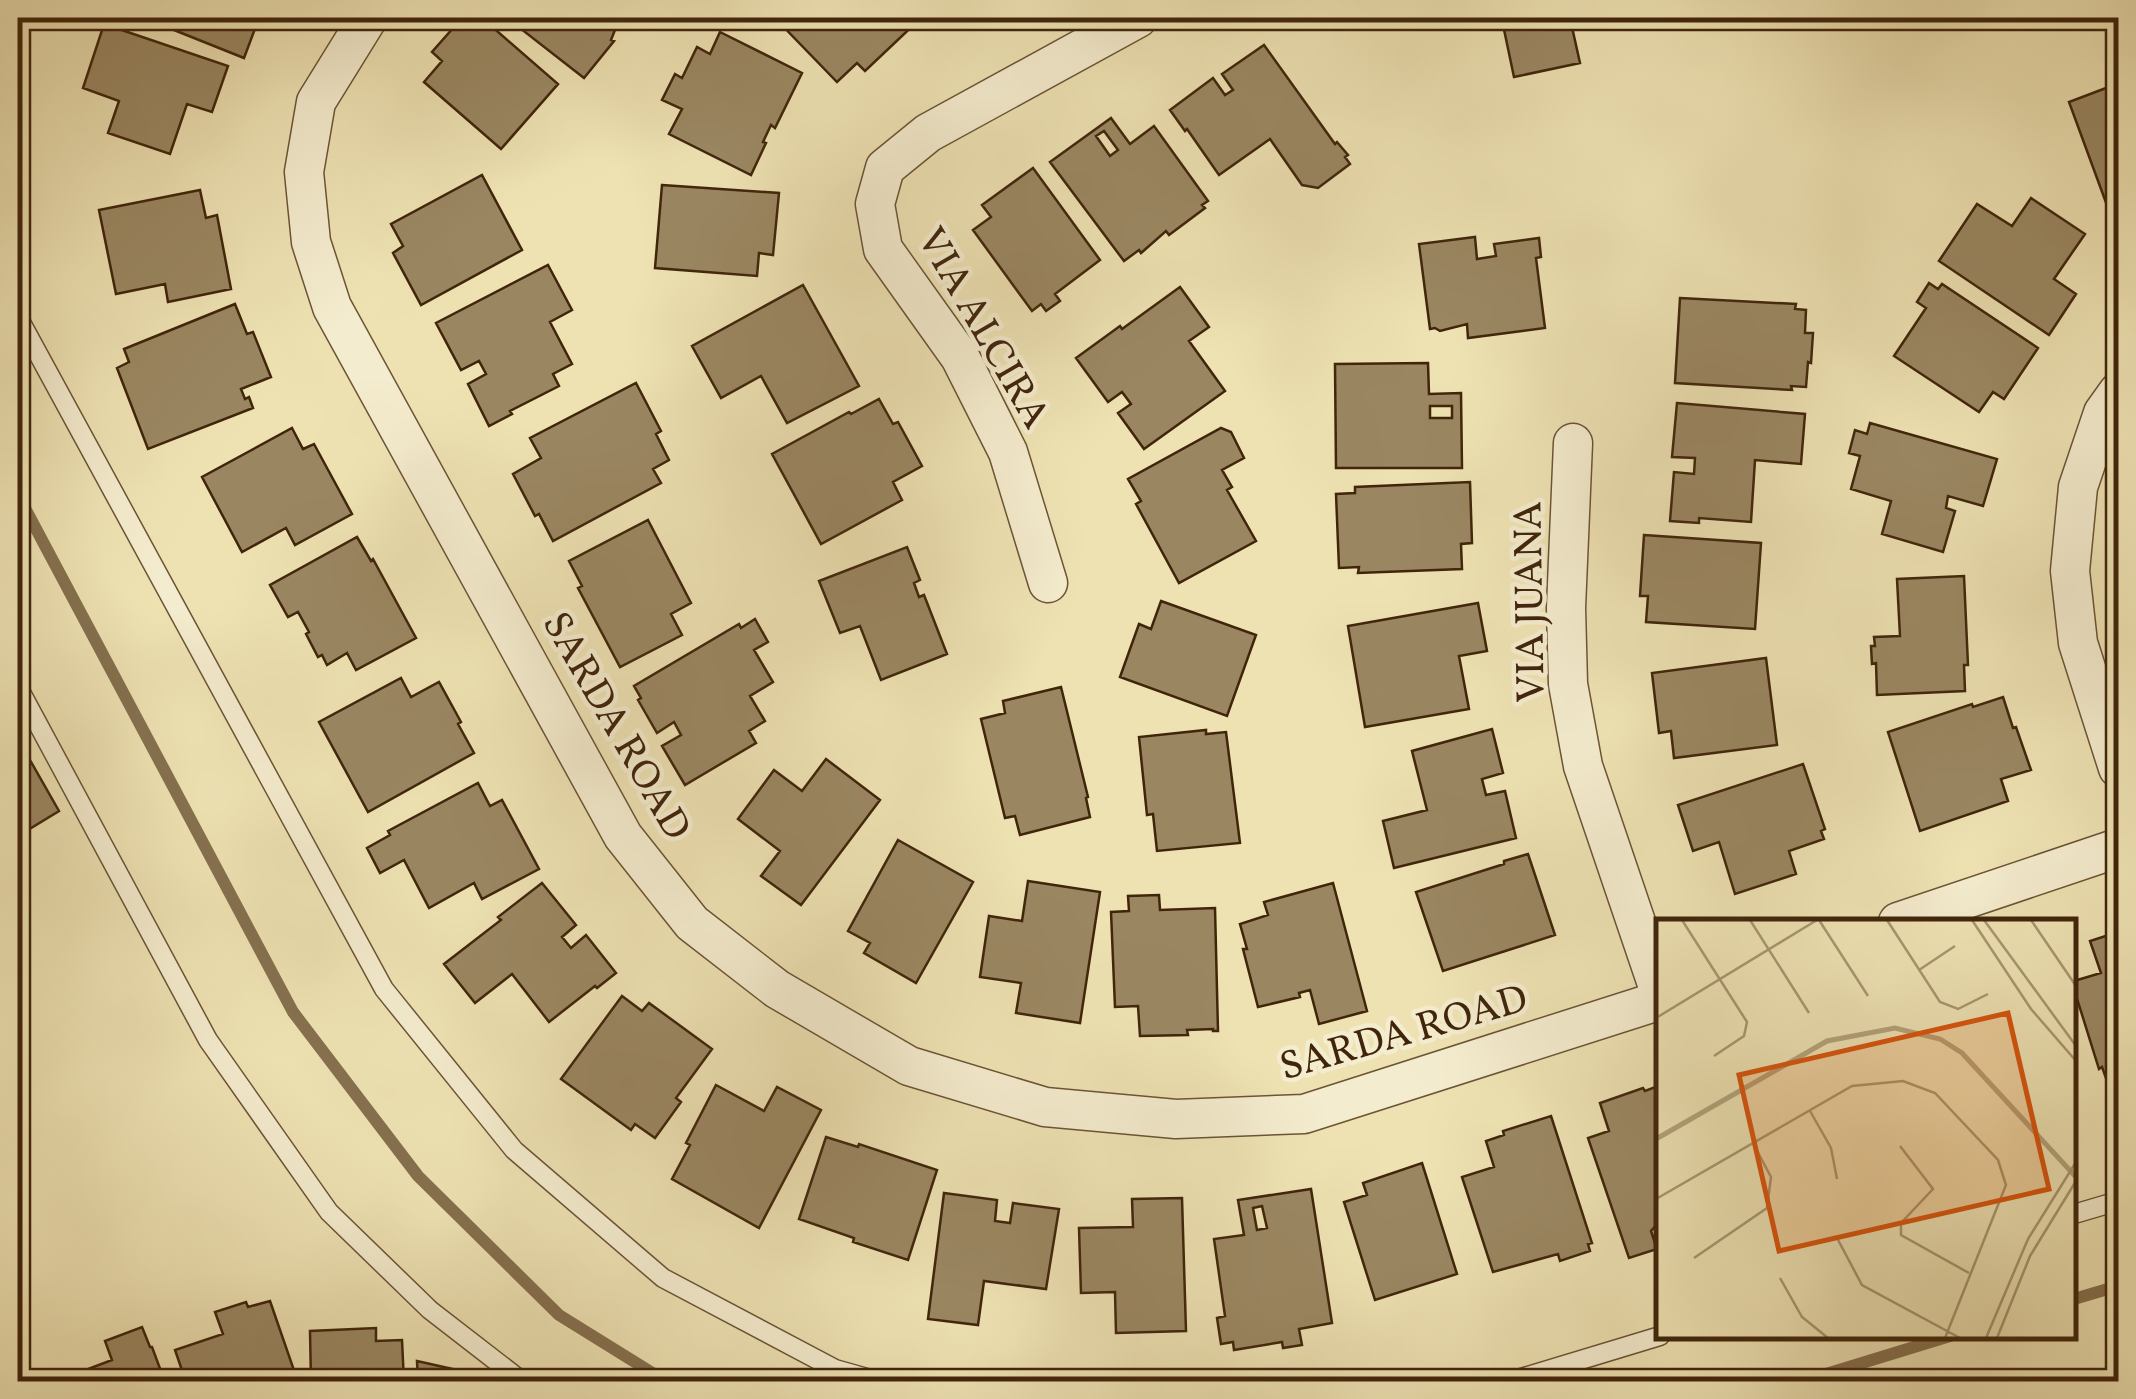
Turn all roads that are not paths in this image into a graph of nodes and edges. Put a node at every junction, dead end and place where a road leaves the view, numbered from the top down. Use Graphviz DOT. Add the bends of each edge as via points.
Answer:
graph roads {
  1 [pos="368,18"];
  2 [pos="1138,18"];
  3 [pos="18,317"];
  4 [pos="2118,392"];
  5 [pos="1573,443"];
  6 [pos="1048,583"];
  7 [pos="18,688"];
  8 [pos="2118,768"];
  9 [pos="2118,848"];
  10 [pos="1907,919"];
  11 [pos="1656,981"];
  12 [pos="1656,1001"];
  13 [pos="2118,1200"];
  14 [pos="2076,1213"];
  15 [pos="1656,1337"];
  16 [pos="522,1382"];
  17 [pos="882,1382"];
  18 [pos="1508,1382"];
  1 -- 12 [label="street, SARDA ROAD" via="316,102 304,172 311,242 332,308 623,836 692,922 776,989 908,1066 1045,1108 1176,1119 1304,1114"];
  2 -- 6 [label="street, VIA ALCIRA" via="928,133 885,168 874,204 883,249 960,357 1008,452"];
  3 -- 17 [label="lane" via="384,989 514,1150 663,1278 835,1369"];
  4 -- 8 [label="street" via="2078,488 2070,571 2078,643"];
  5 -- 11 [label="street, VIA JUANA" via="1568,684 1583,766"];
  7 -- 16 [label="lane" via="208,1040 329,1212 430,1310"];
  9 -- 10 [label="street"];
  13 -- 14 [label="lane"];
  15 -- 18 [label="lane"];
}
